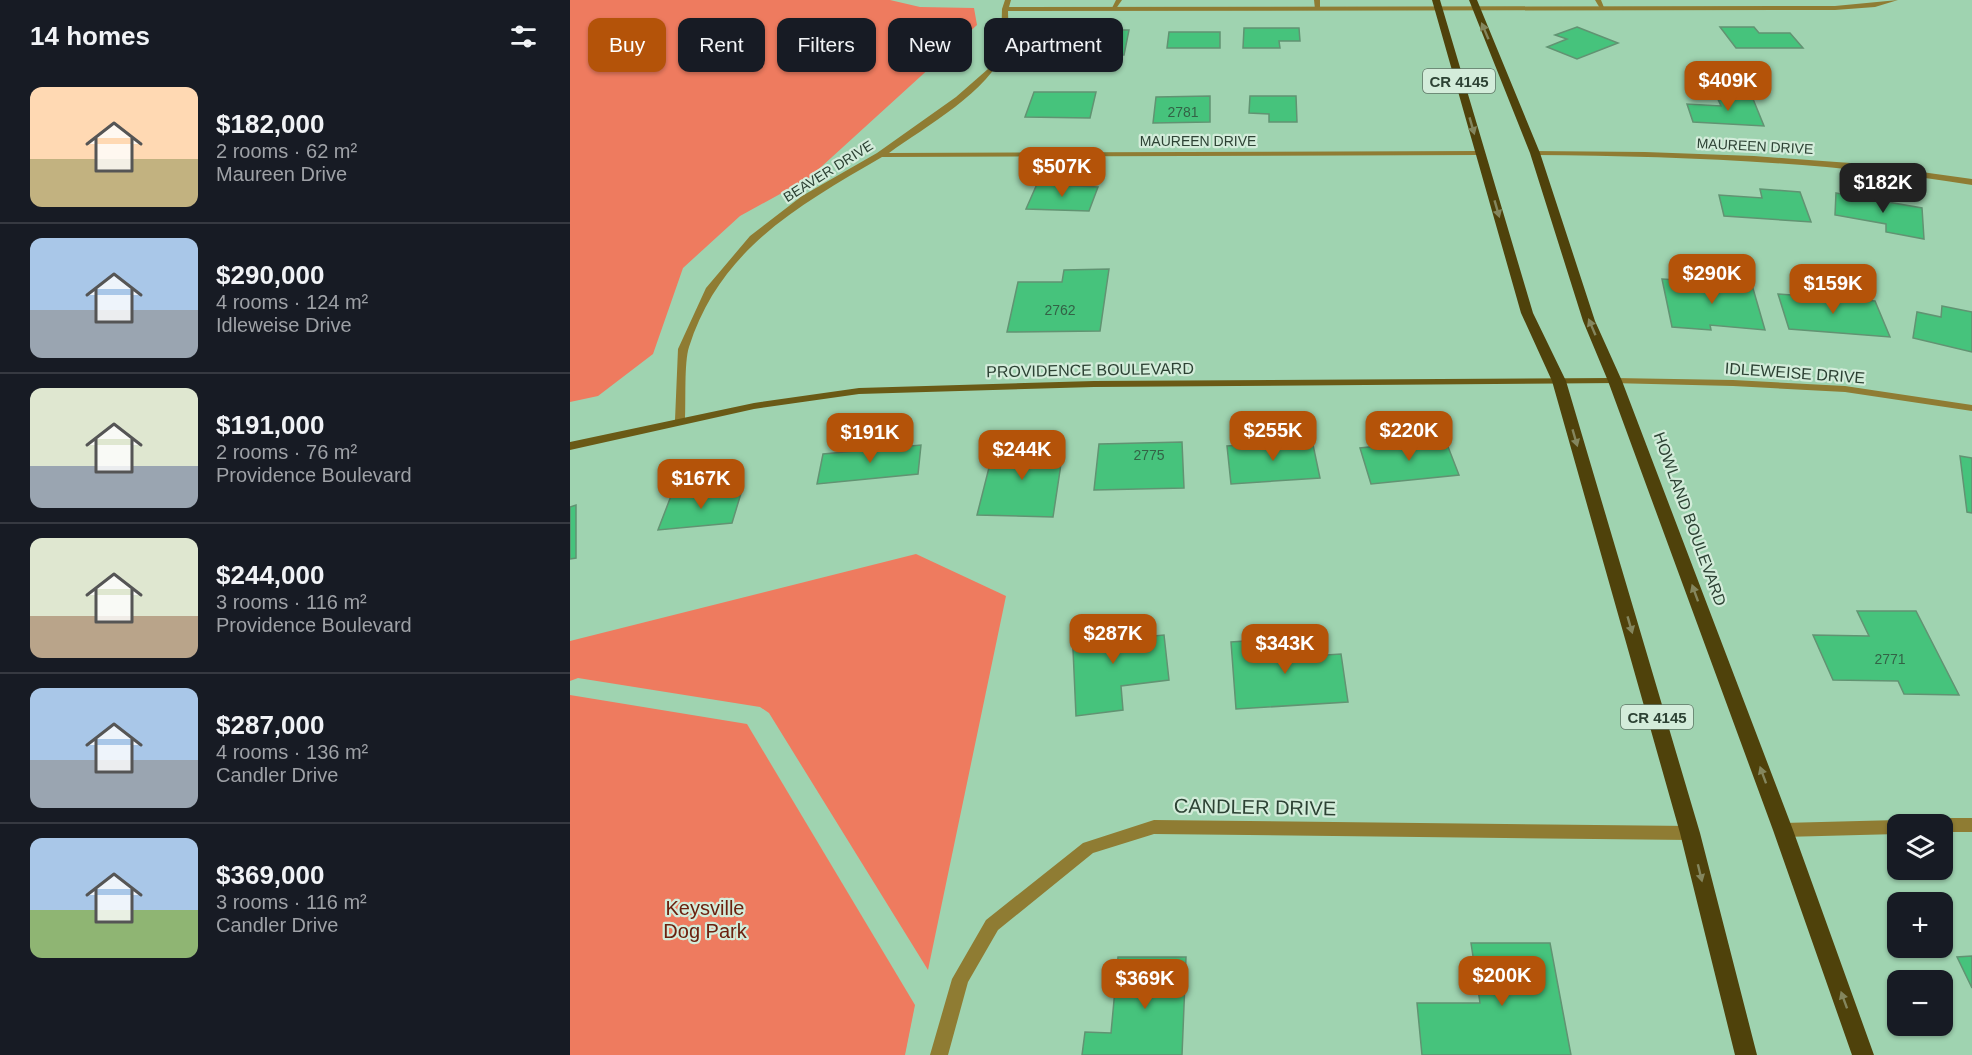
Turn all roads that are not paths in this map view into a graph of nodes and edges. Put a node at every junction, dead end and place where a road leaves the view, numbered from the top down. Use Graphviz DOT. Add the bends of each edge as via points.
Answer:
graph roads {
  1 [pos="1119,0"];
  2 [pos="1317,0"];
  3 [pos="1598,0"];
  4 [pos="1895,0"];
  5 [pos="1006,4"];
  6 [pos="1437,5"];
  7 [pos="1474,5"];
  8 [pos="1113,9"];
  9 [pos="1318,9"];
  10 [pos="1603,9"];
  11 [pos="1480,153"];
  12 [pos="1535,153"];
  13 [pos="880,155"];
  14 [pos="1972,182"];
  15 [pos="1559,381"];
  16 [pos="1615,381"];
  17 [pos="1972,408"];
  18 [pos="680,420"];
  19 [pos="570,446"];
  20 [pos="1953,825"];
  21 [pos="1972,825"];
  22 [pos="1887,827"];
  23 [pos="1783,830"];
  24 [pos="1690,833"];
  25 [pos="939,1055"];
  26 [pos="1746,1055"];
  27 [pos="1863,1055"];
  1 -- 8 [label="street"];
  2 -- 9 [label="street"];
  3 -- 10 [label="street"];
  4 -- 10 [label="street" via="1835,8"];
  5 -- 8 [label="street"];
  5 -- 13 [label="street, BEAVER DRIVE" via="1004,46 991,70 959,99"];
  6 -- 7 [label="street"];
  6 -- 9 [label="street"];
  6 -- 11 [label="main road, CR 4145, one-way"];
  7 -- 10 [label="street"];
  12 -- 7 [label="main road, HOWLAND BOULEVARD / CR 4145, one-way"];
  8 -- 9 [label="street"];
  11 -- 13 [label="street, MAUREEN DRIVE"];
  11 -- 15 [label="main road, CR 4145, one-way" via="1527,313"];
  12 -- 14 [label="street, MAUREEN DRIVE" via="1643,153 1809,162"];
  16 -- 12 [label="main road, HOWLAND BOULEVARD / CR 4145, one-way" via="1589,321"];
  13 -- 18 [label="street, BEAVER DRIVE" via="805,198 753,238 709,290 683,349"];
  15 -- 16 [label="main road, PROVIDENCE BOULEVARD"];
  15 -- 18 [label="main road, PROVIDENCE BOULEVARD" via="1094,384 860,391"];
  15 -- 24 [label="main road, CR 4145, one-way"];
  16 -- 17 [label="street, IDLEWEISE DRIVE" via="1733,382 1845,389"];
  23 -- 16 [label="main road, HOWLAND BOULEVARD / CR 4145, one-way"];
  18 -- 19 [label="main road, PROVIDENCE BOULEVARD"];
  20 -- 21 [label="street"];
  22 -- 23 [label="street"];
  27 -- 23 [label="main road, HOWLAND BOULEVARD / CR 4145, one-way"];
  24 -- 25 [label="street, CANDLER DRIVE" via="1154,827 1088,848 992,925 960,980"];
  24 -- 26 [label="main road, CR 4145, one-way"];
}
